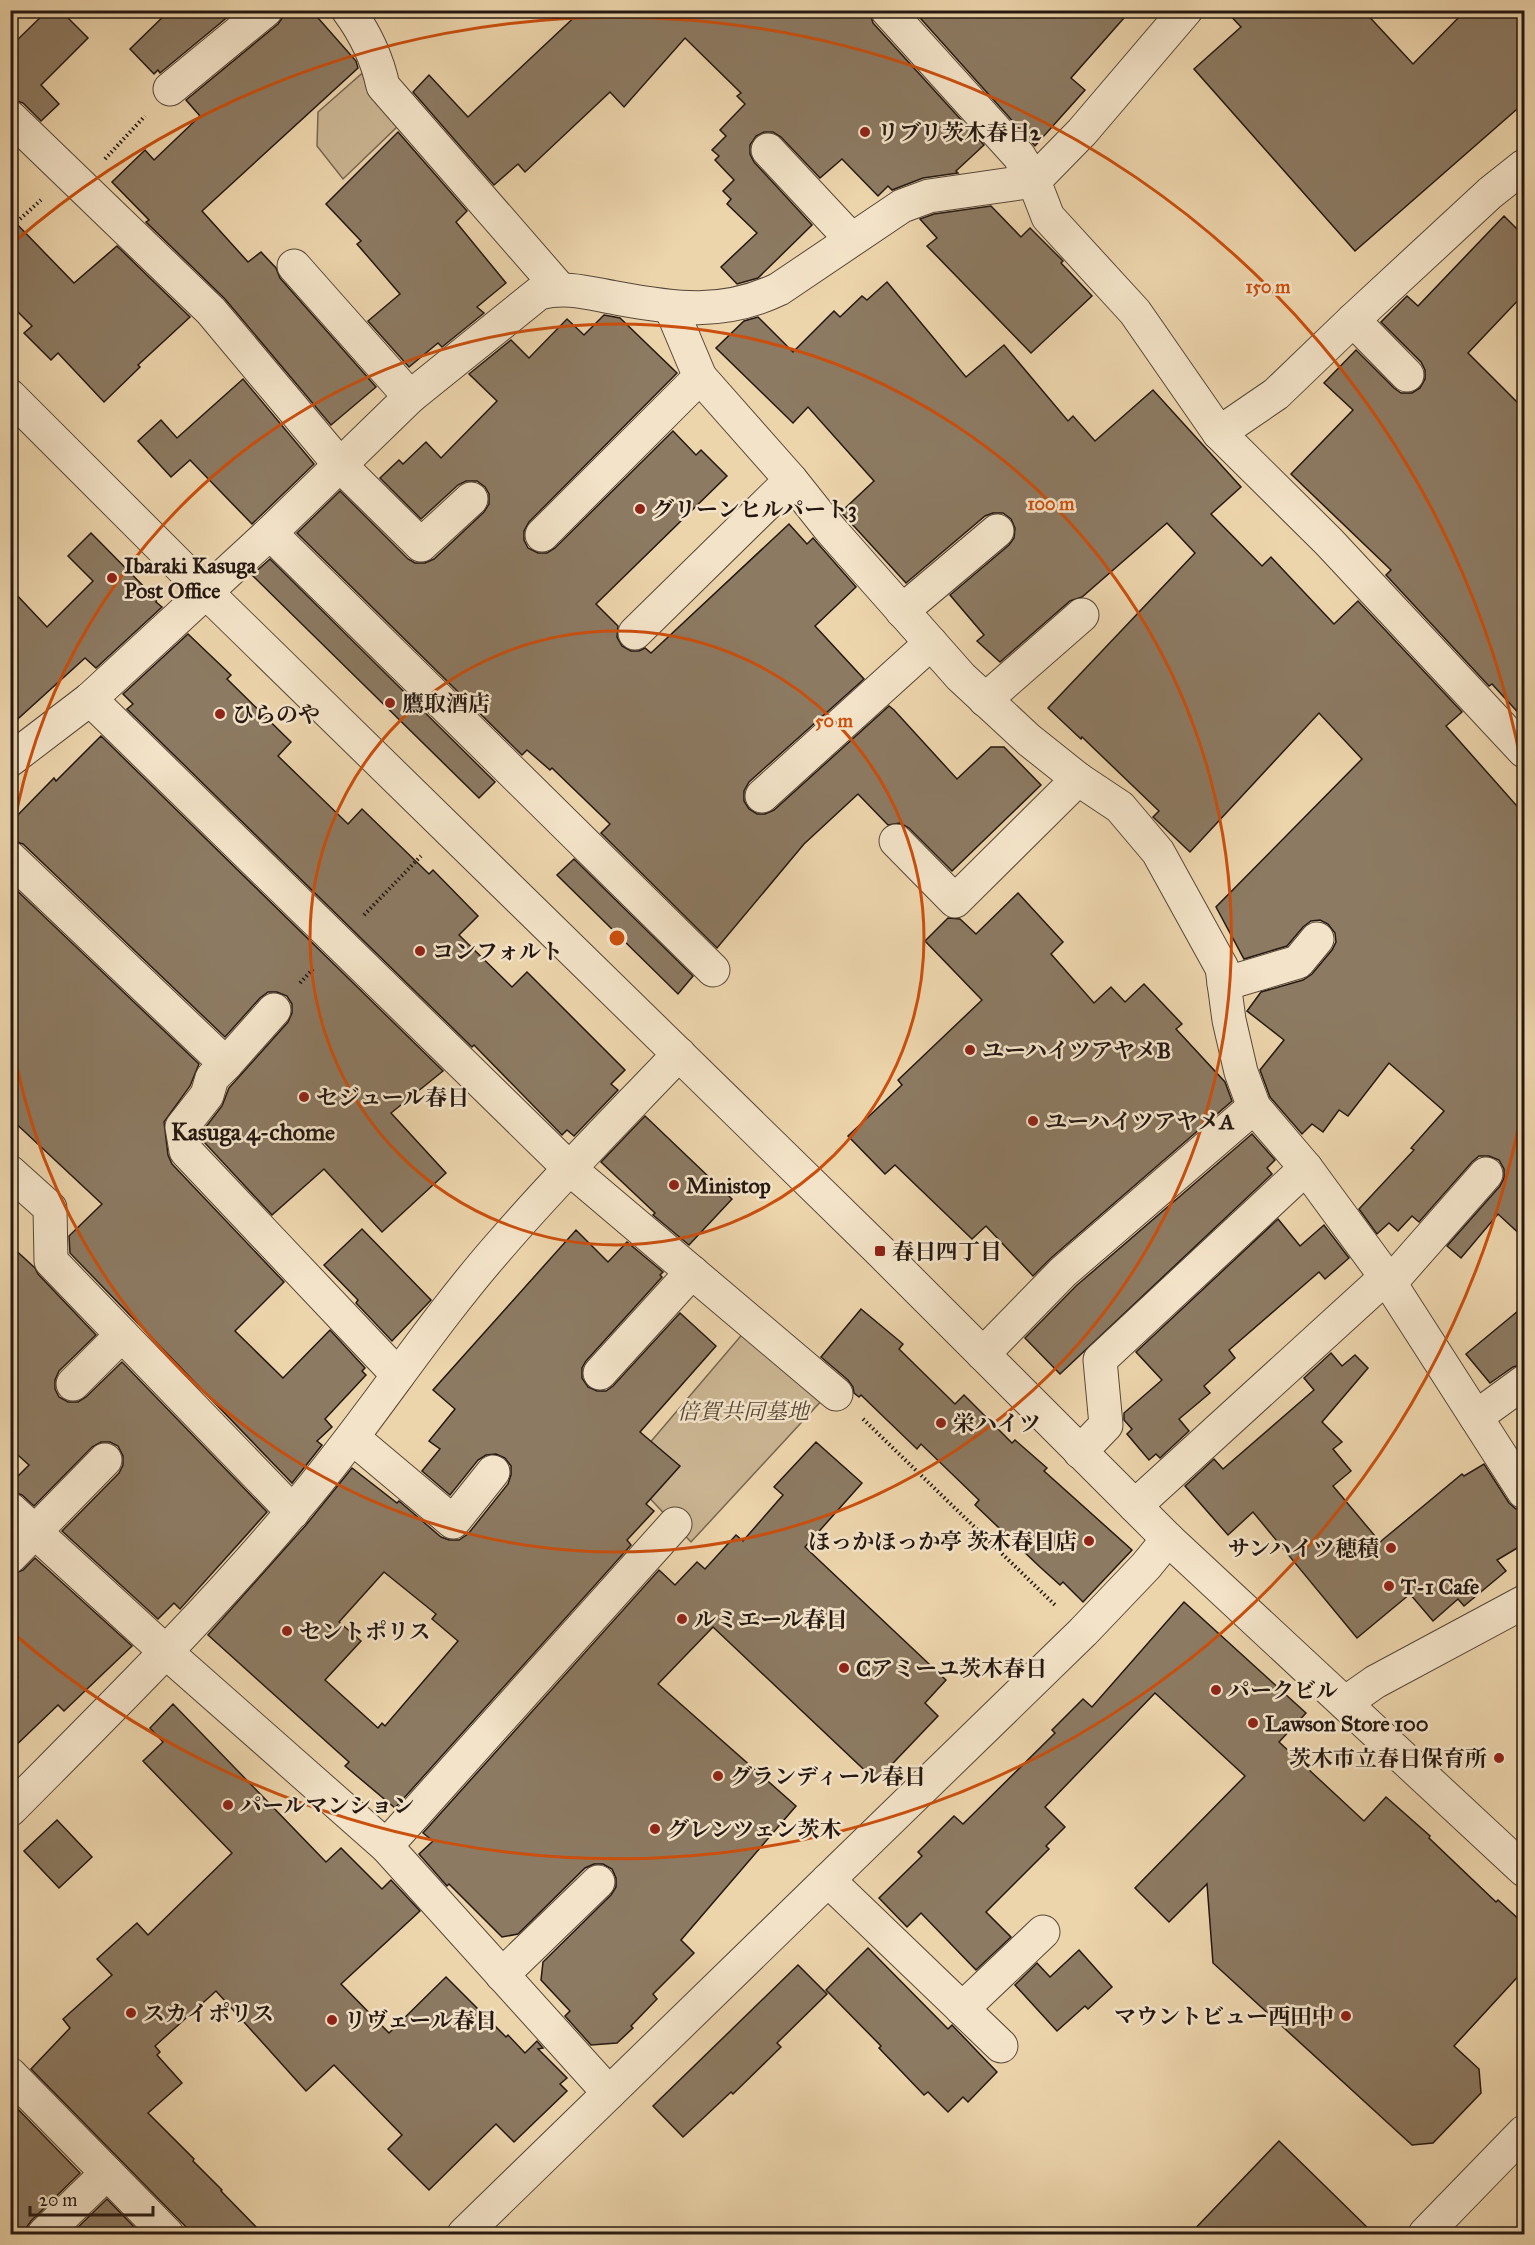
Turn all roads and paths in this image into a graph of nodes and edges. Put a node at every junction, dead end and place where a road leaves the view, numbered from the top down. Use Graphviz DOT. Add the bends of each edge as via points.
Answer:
graph roads {
  1 [pos="266,10"];
  2 [pos="887,10"];
  3 [pos="1186,10"];
  4 [pos="354,13"];
  5 [pos="170,89"];
  6 [pos="10,117"];
  7 [pos="768,150"];
  8 [pos="1524,166"];
  9 [pos="1034,181"];
  10 [pos="80,185"];
  11 [pos="851,239"];
  12 [pos="294,266"];
  13 [pos="559,288"];
  14 [pos="671,308"];
  15 [pos="1353,320"];
  16 [pos="1407,375"];
  17 [pos="700,377"];
  18 [pos="10,396"];
  19 [pos="410,397"];
  20 [pos="1219,433"];
  21 [pos="340,465"];
  22 [pos="791,480"];
  23 [pos="471,499"];
  24 [pos="997,531"];
  25 [pos="270,533"];
  26 [pos="542,536"];
  27 [pos="205,591"];
  28 [pos="903,611"];
  29 [pos="1082,615"];
  30 [pos="635,633"];
  31 [pos="931,643"];
  32 [pos="90,699"];
  33 [pos="984,700"];
  34 [pos="1520,739"];
  35 [pos="10,760"];
  36 [pos="1078,779"];
  37 [pos="762,796"];
  38 [pos="448,827"];
  39 [pos="896,842"];
  40 [pos="10,858"];
  41 [pos="1317,939"];
  42 [pos="338,943"];
  43 [pos="712,970"];
  44 [pos="1224,984"];
  45 [pos="274,1010"];
  46 [pos="679,1054"];
  47 [pos="226,1064"];
  48 [pos="1254,1107"];
  49 [pos="1306,1168"];
  50 [pos="570,1169"];
  51 [pos="10,1172"];
  52 [pos="1486,1174"];
  53 [pos="692,1272"];
  54 [pos="1388,1280"];
  55 [pos="122,1335"];
  56 [pos="983,1354"];
  57 [pos="600,1373"];
  58 [pos="398,1375"];
  59 [pos="1524,1382"];
  60 [pos="73,1384"];
  61 [pos="836,1394"];
  62 [pos="1476,1417"];
  63 [pos="353,1438"];
  64 [pos="1080,1452"];
  65 [pos="105,1460"];
  66 [pos="493,1472"];
  67 [pos="1524,1492"];
  68 [pos="1135,1506"];
  69 [pos="10,1509"];
  70 [pos="293,1512"];
  71 [pos="675,1524"];
  72 [pos="36,1532"];
  73 [pos="1168,1539"];
  74 [pos="10,1557"];
  75 [pos="1524,1602"];
  76 [pos="1083,1632"];
  77 [pos="166,1652"];
  78 [pos="1346,1703"];
  79 [pos="10,1810"];
  80 [pos="386,1846"];
  81 [pos="1524,1870"];
  82 [pos="828,1880"];
  83 [pos="598,1882"];
  84 [pos="1043,1932"];
  85 [pos="502,1975"];
  86 [pos="963,2009"];
  87 [pos="1001,2046"];
  88 [pos="10,2074"];
  89 [pos="609,2092"];
  90 [pos="1524,2132"];
  91 [pos="107,2173"];
  92 [pos="44,2235"];
  93 [pos="167,2235"];
  94 [pos="464,2235"];
  95 [pos="1425,2235"];
  1 -- 5 [label="street"];
  2 -- 9 [label="street" via="1019,156"];
  3 -- 9 [label="street" via="1082,132"];
  4 -- 13 [label="street" via="378,65 382,86"];
  5 -- 10 [label="path"];
  6 -- 10 [label="street"];
  7 -- 11 [label="street"];
  8 -- 15 [label="street"];
  9 -- 11 [label="street" via="929,196 902,206"];
  9 -- 20 [label="street" via="1048,217 1135,312"];
  10 -- 21 [label="street" via="211,311"];
  11 -- 14 [label="street" via="758,299 716,307"];
  12 -- 19 [label="street"];
  13 -- 14 [label="street"];
  13 -- 19 [label="street" via="539,293"];
  14 -- 17 [label="street"];
  15 -- 16 [label="street"];
  15 -- 20 [label="street" via="1276,394"];
  17 -- 22 [label="street"];
  17 -- 26 [label="street"];
  18 -- 27 [label="street"];
  19 -- 21 [label="street"];
  20 -- 34 [label="street"];
  21 -- 23 [label="street" via="421,545"];
  21 -- 25 [label="street"];
  22 -- 28 [label="street"];
  22 -- 30 [label="street"];
  24 -- 28 [label="street"];
  25 -- 27 [label="street"];
  25 -- 43 [label="street"];
  27 -- 32 [label="street"];
  27 -- 38 [label="street"];
  28 -- 31 [label="street"];
  29 -- 33 [label="street"];
  31 -- 33 [label="street"];
  31 -- 37 [label="street"];
  32 -- 35 [label="street"];
  32 -- 42 [label="street"];
  33 -- 36 [label="street"];
  36 -- 39 [label="street" via="955,901"];
  36 -- 44 [label="street" via="1120,807 1158,852 1222,968"];
  38 -- 42 [label="path"];
  38 -- 46 [label="street"];
  40 -- 47 [label="street"];
  41 -- 44 [label="street" via="1298,962"];
  42 -- 45 [label="path"];
  42 -- 50 [label="street"];
  44 -- 48 [label="street" via="1240,1072"];
  45 -- 47 [label="street"];
  46 -- 50 [label="street"];
  46 -- 56 [label="street"];
  47 -- 58 [label="street" via="212,1078 207,1095 182,1127 186,1151"];
  48 -- 49 [label="street"];
  48 -- 56 [label="street" via="1063,1272"];
  49 -- 54 [label="street"];
  49 -- 64 [label="street" via="1100,1360 1106,1425"];
  50 -- 53 [label="street"];
  50 -- 58 [label="street" via="501,1243"];
  51 -- 55 [label="street" via="50,1208 51,1261"];
  52 -- 54 [label="street"];
  53 -- 57 [label="street"];
  53 -- 61 [label="street"];
  54 -- 62 [label="street"];
  54 -- 68 [label="street"];
  55 -- 60 [label="street"];
  55 -- 70 [label="street"];
  56 -- 64 [label="street"];
  58 -- 63 [label="street"];
  59 -- 62 [label="street"];
  61 -- 76 [label="path"];
  62 -- 67 [label="street"];
  63 -- 66 [label="street" via="453,1522"];
  63 -- 70 [label="street"];
  64 -- 68 [label="street"];
  65 -- 72 [label="street"];
  68 -- 73 [label="street"];
  69 -- 72 [label="street"];
  70 -- 77 [label="street"];
  71 -- 80 [label="street"];
  72 -- 74 [label="street"];
  72 -- 77 [label="street"];
  73 -- 76 [label="street"];
  73 -- 78 [label="street"];
  75 -- 78 [label="street" via="1376,1682"];
  76 -- 82 [label="street"];
  77 -- 79 [label="street"];
  77 -- 80 [label="street"];
  78 -- 81 [label="street"];
  80 -- 85 [label="street"];
  82 -- 86 [label="street"];
  82 -- 89 [label="street"];
  83 -- 85 [label="street"];
  84 -- 86 [label="street"];
  85 -- 89 [label="street"];
  86 -- 87 [label="street"];
  88 -- 91 [label="street"];
  89 -- 94 [label="street"];
  90 -- 95 [label="street"];
  91 -- 92 [label="street"];
  91 -- 93 [label="street"];
}
